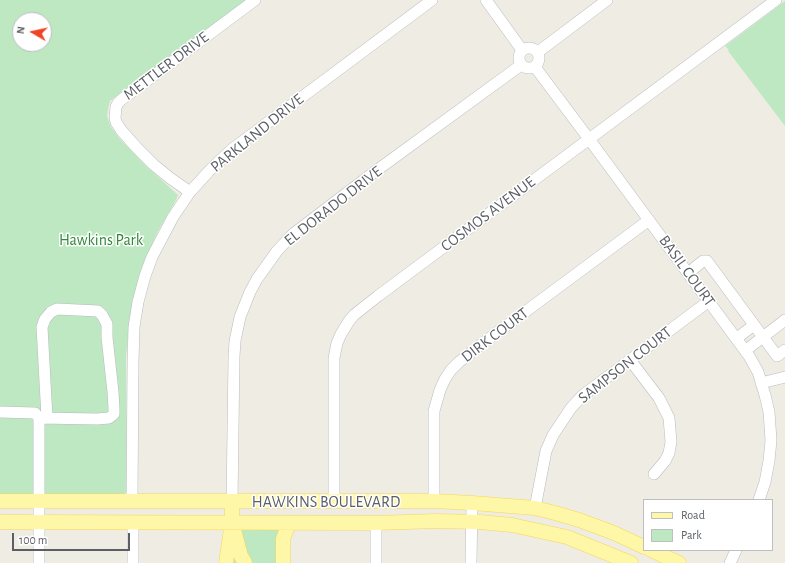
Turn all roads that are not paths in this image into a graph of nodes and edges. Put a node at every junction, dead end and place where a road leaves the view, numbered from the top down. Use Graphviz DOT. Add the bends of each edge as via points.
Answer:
graph roads {
  1 [pos="255,0"];
  2 [pos="432,0"];
  3 [pos="486,0"];
  4 [pos="607,0"];
  5 [pos="776,0"];
  6 [pos="522,50"];
  7 [pos="538,52"];
  8 [pos="521,65"];
  9 [pos="535,67"];
  10 [pos="589,139"];
  11 [pos="190,192"];
  12 [pos="649,220"];
  13 [pos="688,273"];
  14 [pos="709,301"];
  15 [pos="785,320"];
  16 [pos="754,325"];
  17 [pos="762,337"];
  18 [pos="737,338"];
  19 [pos="746,350"];
  20 [pos="785,350"];
  21 [pos="630,360"];
  22 [pos="785,378"];
  23 [pos="761,383"];
  24 [pos="0,412"];
  25 [pos="43,418"];
  26 [pos="654,474"];
  27 [pos="759,499"];
  28 [pos="39,500"];
  29 [pos="0,501"];
  30 [pos="434,501"];
  31 [pos="132,502"];
  32 [pos="232,502"];
  33 [pos="334,502"];
  34 [pos="472,503"];
  35 [pos="535,508"];
  36 [pos="0,522"];
  37 [pos="39,522"];
  38 [pos="133,522"];
  39 [pos="232,522"];
  40 [pos="288,522"];
  41 [pos="472,522"];
  42 [pos="376,523"];
  43 [pos="643,547"];
  44 [pos="653,551"];
  45 [pos="736,551"];
  46 [pos="39,563"];
  47 [pos="133,563"];
  48 [pos="226,563"];
  49 [pos="245,563"];
  50 [pos="283,563"];
  51 [pos="376,563"];
  52 [pos="471,563"];
  53 [pos="631,563"];
  54 [pos="679,563"];
  55 [pos="730,563"];
  1 -- 11 [label="street, METTLER DRIVE" via="118,102 116,107 115,118 121,130 154,165"];
  2 -- 11 [label="street, PARKLAND DRIVE" via="231,150"];
  3 -- 6 [label="street"];
  4 -- 7 [label="street"];
  5 -- 10 [label="street, COSMOS AVENUE"];
  6 -- 7 [label="street" via="531,48"];
  6 -- 8 [label="street" via="519,57"];
  7 -- 9 [label="street" via="540,60"];
  8 -- 9 [label="street" via="528,69"];
  8 -- 32 [label="street, EL DORADO DRIVE" via="293,234 257,279 240,317 235,347"];
  9 -- 10 [label="street, BASIL COURT"];
  10 -- 12 [label="street, BASIL COURT"];
  10 -- 33 [label="street, COSMOS AVENUE" via="378,296 349,321 337,343 334,358"];
  11 -- 31 [label="street, PARKLAND DRIVE" via="172,217 152,257 138,302 133,345"];
  12 -- 13 [label="street, BASIL COURT"];
  12 -- 30 [label="street, DIRK COURT" via="483,343 451,370 440,390 434,411"];
  13 -- 14 [label="street, BASIL COURT"];
  13 -- 16 [label="street" via="703,261 707,261"];
  14 -- 18 [label="street, BASIL COURT"];
  14 -- 21 [label="street, SAMPSON COURT"];
  15 -- 17 [label="street"];
  16 -- 17 [label="street"];
  16 -- 18 [label="street"];
  17 -- 19 [label="street"];
  17 -- 20 [label="street" via="777,356"];
  18 -- 19 [label="street, BASIL COURT"];
  19 -- 23 [label="street, BASIL COURT"];
  21 -- 26 [label="street" via="659,398 669,418 669,453"];
  21 -- 35 [label="street, SAMPSON COURT" via="582,396 560,423 546,451"];
  22 -- 23 [label="street"];
  23 -- 27 [label="street, BASIL COURT" via="769,412 771,440 768,468"];
  24 -- 25 [label="street" via="35,413"];
  25 -- 25 [label="street" via="42,326 45,319 57,310 98,312 107,324 114,414 109,418 97,419"];
  25 -- 28 [label="street"];
  28 -- 29 [label="main road, HAWKINS BOULEVARD"];
  28 -- 31 [label="main road, HAWKINS BOULEVARD"];
  28 -- 37 [label="street"];
  30 -- 33 [label="main road, HAWKINS BOULEVARD"];
  30 -- 34 [label="main road, HAWKINS BOULEVARD"];
  31 -- 32 [label="main road, HAWKINS BOULEVARD"];
  32 -- 33 [label="main road, HAWKINS BOULEVARD"];
  32 -- 39 [label="main road, EL DORADO DRIVE"];
  34 -- 35 [label="main road, HAWKINS BOULEVARD"];
  34 -- 41 [label="street"];
  35 -- 43 [label="main road, HAWKINS BOULEVARD" via="579,520"];
  36 -- 37 [label="main road, HAWKINS BOULEVARD"];
  37 -- 38 [label="main road, HAWKINS BOULEVARD"];
  37 -- 46 [label="street"];
  38 -- 39 [label="main road, HAWKINS BOULEVARD"];
  38 -- 47 [label="street"];
  39 -- 40 [label="main road, HAWKINS BOULEVARD"];
  39 -- 48 [label="main road"];
  39 -- 49 [label="main road"];
  40 -- 42 [label="main road, HAWKINS BOULEVARD"];
  40 -- 50 [label="main road" via="283,539"];
  41 -- 42 [label="main road, HAWKINS BOULEVARD"];
  41 -- 52 [label="street"];
  41 -- 53 [label="main road, HAWKINS BOULEVARD" via="512,525 567,537"];
  42 -- 51 [label="street"];
  44 -- 54 [label="main road"];
  45 -- 55 [label="street"];
}
